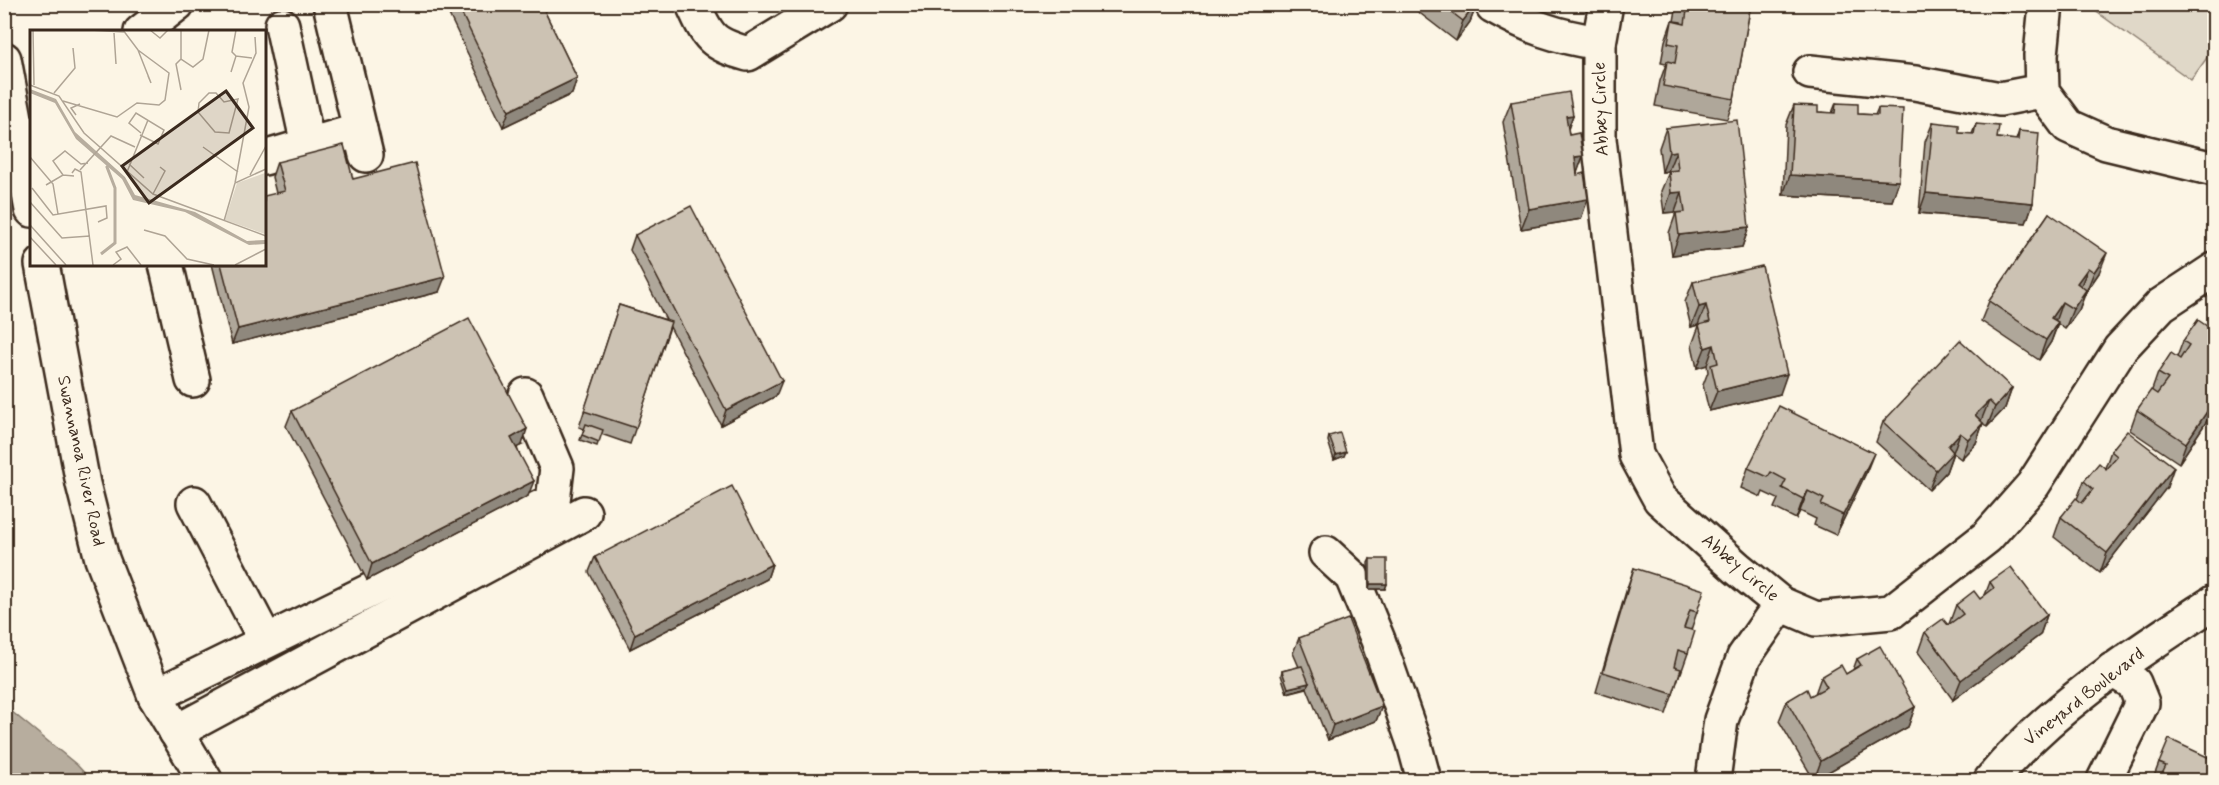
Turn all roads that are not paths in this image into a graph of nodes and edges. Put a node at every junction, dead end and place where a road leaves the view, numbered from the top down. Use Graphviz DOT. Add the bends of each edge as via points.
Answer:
graph roads {
  1 [pos="177,4"];
  2 [pos="330,4"];
  3 [pos="693,4"];
  4 [pos="830,4"];
  5 [pos="1606,4"];
  6 [pos="2046,4"];
  7 [pos="1493,6"];
  8 [pos="282,25"];
  9 [pos="144,30"];
  10 [pos="1599,43"];
  11 [pos="4,59"];
  12 [pos="1810,72"];
  13 [pos="2042,91"];
  14 [pos="24,118"];
  15 [pos="308,145"];
  16 [pos="266,157"];
  17 [pos="2214,169"];
  18 [pos="30,187"];
  19 [pos="42,266"];
  20 [pos="166,266"];
  21 [pos="2214,270"];
  22 [pos="193,380"];
  23 [pos="526,395"];
  24 [pos="194,503"];
  25 [pos="584,513"];
  26 [pos="1326,554"];
  27 [pos="2214,602"];
  28 [pos="1781,604"];
  29 [pos="266,641"];
  30 [pos="2112,670"];
  31 [pos="155,696"];
  32 [pos="176,732"];
  33 [pos="205,780"];
  34 [pos="1424,780"];
  35 [pos="1713,780"];
  36 [pos="1991,780"];
  37 [pos="2104,780"];
  1 -- 9 [label="street"];
  2 -- 15 [label="street" via="363,142"];
  3 -- 4 [label="street" via="707,34 726,48 748,54"];
  5 -- 10 [label="street, Abbey Circle"];
  6 -- 13 [label="street"];
  7 -- 10 [label="street" via="1559,36"];
  8 -- 15 [label="street"];
  10 -- 28 [label="street, Abbey Circle" via="1599,140 1636,455 1660,499"];
  11 -- 14 [label="street"];
  12 -- 13 [label="street" via="2000,99"];
  13 -- 17 [label="street" via="2068,126 2106,143"];
  14 -- 18 [label="street"];
  15 -- 16 [label="street"];
  19 -- 31 [label="street, Swannanoa River Road" via="83,484 102,559"];
  20 -- 22 [label="street"];
  21 -- 28 [label="street, Abbey Circle" via="2161,305 2120,349 2033,485 1987,537 1891,612 1816,620"];
  23 -- 29 [label="street" via="557,468 553,501"];
  24 -- 29 [label="street"];
  25 -- 32 [label="street"];
  26 -- 34 [label="street" via="1352,577 1382,650"];
  27 -- 30 [label="street, Vineyard Boulevard"];
  28 -- 35 [label="street" via="1744,657 1721,720"];
  29 -- 31 [label="street"];
  30 -- 36 [label="street, Vineyard Boulevard" via="2015,752"];
  30 -- 37 [label="street" via="2134,683 2142,703"];
  31 -- 32 [label="street, Swannanoa River Road"];
  32 -- 33 [label="street, Swannanoa River Road"];
}
